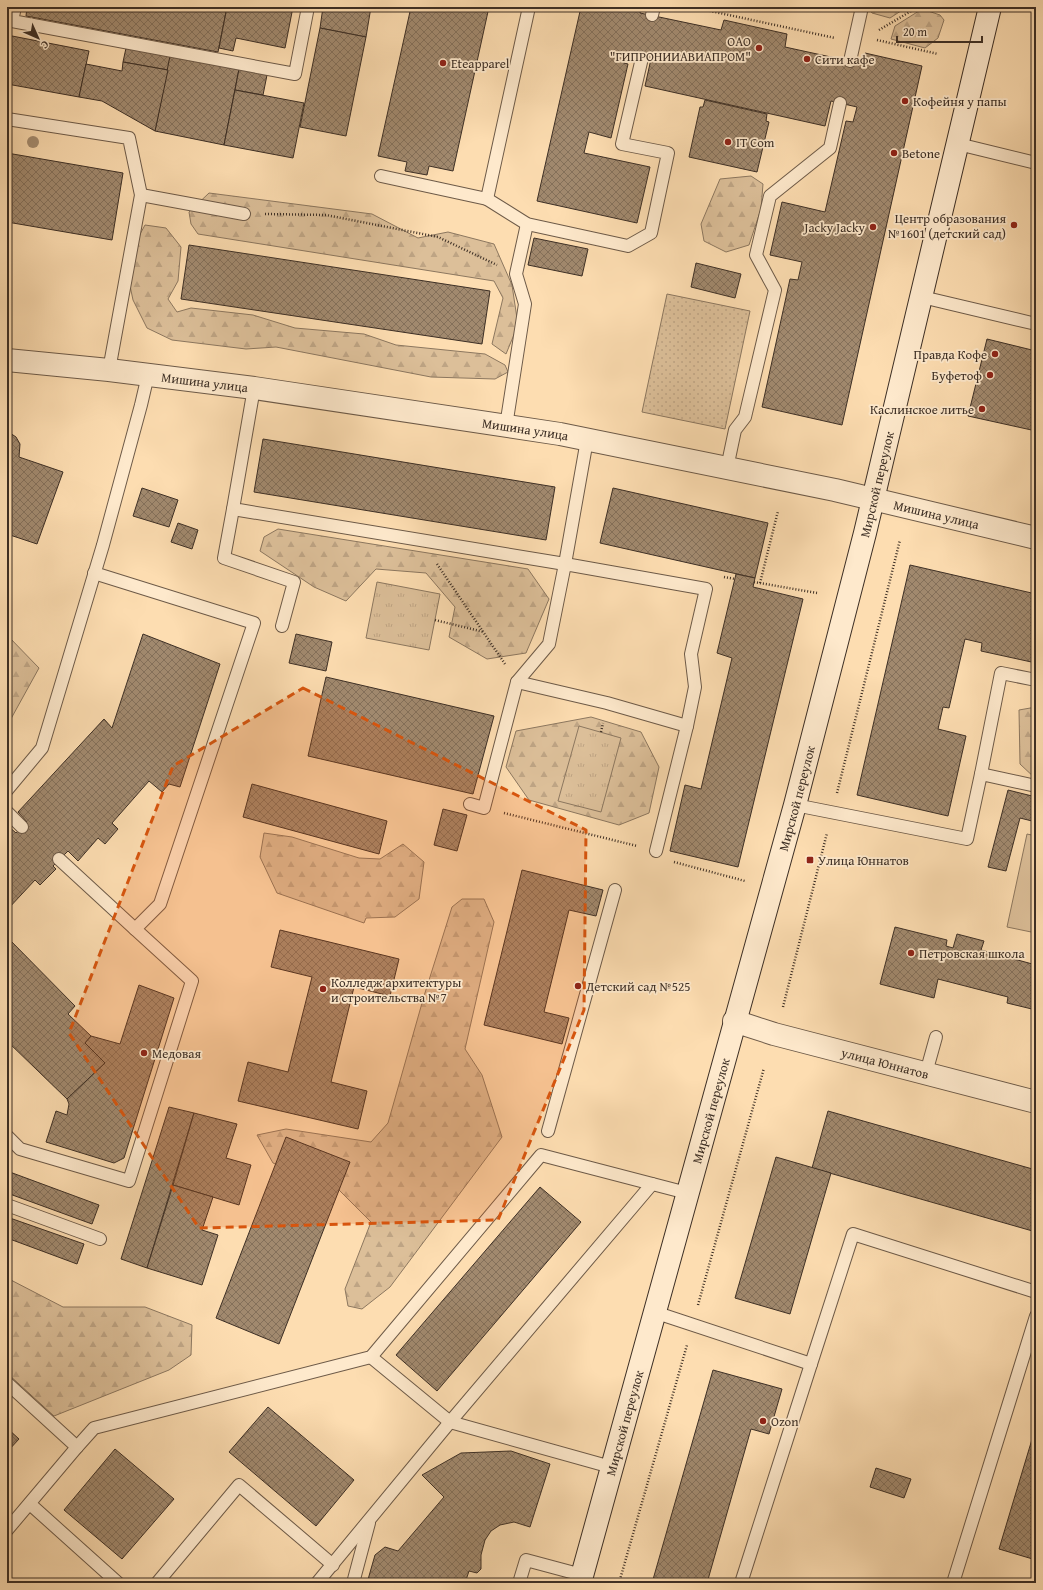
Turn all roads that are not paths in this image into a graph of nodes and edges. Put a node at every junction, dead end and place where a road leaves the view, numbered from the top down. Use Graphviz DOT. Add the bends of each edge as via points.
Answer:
graph roads {
  1 [pos="15,7"];
  2 [pos="308,7"];
  3 [pos="529,7"];
  4 [pos="862,7"];
  5 [pos="990,7"];
  6 [pos="642,58"];
  7 [pos="850,61"];
  8 [pos="840,103"];
  9 [pos="7,119"];
  10 [pos="958,144"];
  11 [pos="1036,163"];
  12 [pos="381,176"];
  13 [pos="141,195"];
  14 [pos="487,199"];
  15 [pos="244,214"];
  16 [pos="527,224"];
  17 [pos="922,297"];
  18 [pos="1036,324"];
  19 [pos="7,360"];
  20 [pos="109,370"];
  21 [pos="148,375"];
  22 [pos="254,388"];
  23 [pos="506,426"];
  24 [pos="587,440"];
  25 [pos="727,468"];
  26 [pos="873,499"];
  27 [pos="233,509"];
  28 [pos="1036,538"];
  29 [pos="565,564"];
  30 [pos="94,573"];
  31 [pos="282,626"];
  32 [pos="1036,680"];
  33 [pos="517,682"];
  34 [pos="687,726"];
  35 [pos="981,774"];
  36 [pos="1036,786"];
  37 [pos="7,790"];
  38 [pos="470,804"];
  39 [pos="795,805"];
  40 [pos="7,812"];
  41 [pos="22,826"];
  42 [pos="656,851"];
  43 [pos="59,859"];
  44 [pos="615,890"];
  45 [pos="135,929"];
  46 [pos="734,1021"];
  47 [pos="936,1037"];
  48 [pos="926,1073"];
  49 [pos="1036,1102"];
  50 [pos="548,1131"];
  51 [pos="7,1136"];
  52 [pos="652,1184"];
  53 [pos="687,1194"];
  54 [pos="7,1205"];
  55 [pos="100,1239"];
  56 [pos="1036,1292"];
  57 [pos="654,1312"];
  58 [pos="1036,1316"];
  59 [pos="371,1356"];
  60 [pos="811,1364"];
  61 [pos="7,1383"];
  62 [pos="450,1422"];
  63 [pos="77,1447"];
  64 [pos="611,1467"];
  65 [pos="30,1504"];
  66 [pos="371,1518"];
  67 [pos="7,1530"];
  68 [pos="333,1565"];
  69 [pos="581,1579"];
  70 [pos="118,1583"];
  71 [pos="157,1583"];
  72 [pos="317,1583"];
  73 [pos="353,1583"];
  74 [pos="519,1583"];
  75 [pos="741,1583"];
  76 [pos="953,1583"];
  1 -- 2 [label="lane" via="12,21 295,74"];
  3 -- 14 [label="lane"];
  4 -- 7 [label="lane"];
  5 -- 10 [label="street, Мирской переулок"];
  6 -- 16 [label="lane" via="622,144 668,154 651,233 628,246"];
  8 -- 25 [label="lane" via="830,148 770,196 756,255 774,290 745,417 735,430"];
  9 -- 13 [label="lane" via="129,138"];
  10 -- 11 [label="lane"];
  10 -- 17 [label="street, Мирской переулок"];
  12 -- 14 [label="lane"];
  13 -- 15 [label="lane"];
  13 -- 20 [label="lane"];
  14 -- 16 [label="lane"];
  16 -- 23 [label="lane" via="516,274 525,304"];
  17 -- 18 [label="lane"];
  17 -- 26 [label="street, Мирской переулок"];
  19 -- 20 [label="street, Мишина улица"];
  20 -- 21 [label="street, Мишина улица"];
  21 -- 22 [label="street, Мишина улица"];
  21 -- 30 [label="lane"];
  22 -- 23 [label="street, Мишина улица"];
  22 -- 27 [label="lane"];
  23 -- 24 [label="street, Мишина улица"];
  24 -- 25 [label="street, Мишина улица"];
  24 -- 29 [label="lane"];
  25 -- 26 [label="street, Мишина улица"];
  26 -- 28 [label="street, Мишина улица"];
  26 -- 39 [label="street, Мирской переулок"];
  27 -- 29 [label="lane"];
  27 -- 31 [label="lane" via="224,558 294,582"];
  29 -- 33 [label="lane" via="549,644"];
  29 -- 34 [label="lane" via="706,589 691,654 695,687"];
  30 -- 37 [label="lane" via="42,748"];
  30 -- 45 [label="lane" via="254,623 160,904"];
  32 -- 35 [label="lane" via="1000,673"];
  33 -- 34 [label="lane" via="607,703"];
  33 -- 38 [label="lane" via="484,808"];
  34 -- 42 [label="lane"];
  35 -- 36 [label="lane"];
  35 -- 39 [label="lane" via="967,839"];
  39 -- 46 [label="street, Мирской переулок"];
  40 -- 41 [label="lane"];
  43 -- 45 [label="lane"];
  44 -- 50 [label="lane"];
  45 -- 51 [label="lane" via="192,980 129,1181 20,1149"];
  46 -- 48 [label="street, улица Юннатов" via="774,1034"];
  46 -- 53 [label="street, Мирской переулок"];
  47 -- 48 [label="lane"];
  48 -- 49 [label="street, улица Юннатов"];
  52 -- 53 [label="lane"];
  52 -- 59 [label="lane" via="542,1155"];
  52 -- 62 [label="lane"];
  53 -- 57 [label="street, Мирской переулок"];
  54 -- 55 [label="lane"];
  56 -- 60 [label="lane" via="853,1234"];
  57 -- 60 [label="lane"];
  57 -- 64 [label="street, Мирской переулок"];
  58 -- 76 [label="lane"];
  59 -- 62 [label="lane"];
  59 -- 63 [label="lane" via="94,1428"];
  60 -- 75 [label="lane"];
  61 -- 63 [label="lane"];
  62 -- 64 [label="lane"];
  62 -- 66 [label="lane"];
  63 -- 65 [label="lane"];
  64 -- 69 [label="street, Мирской переулок"];
  65 -- 67 [label="lane"];
  65 -- 70 [label="lane"];
  66 -- 68 [label="lane"];
  66 -- 73 [label="lane"];
  68 -- 71 [label="lane" via="239,1485"];
  68 -- 72 [label="lane"];
  69 -- 74 [label="lane" via="526,1560"];
}
